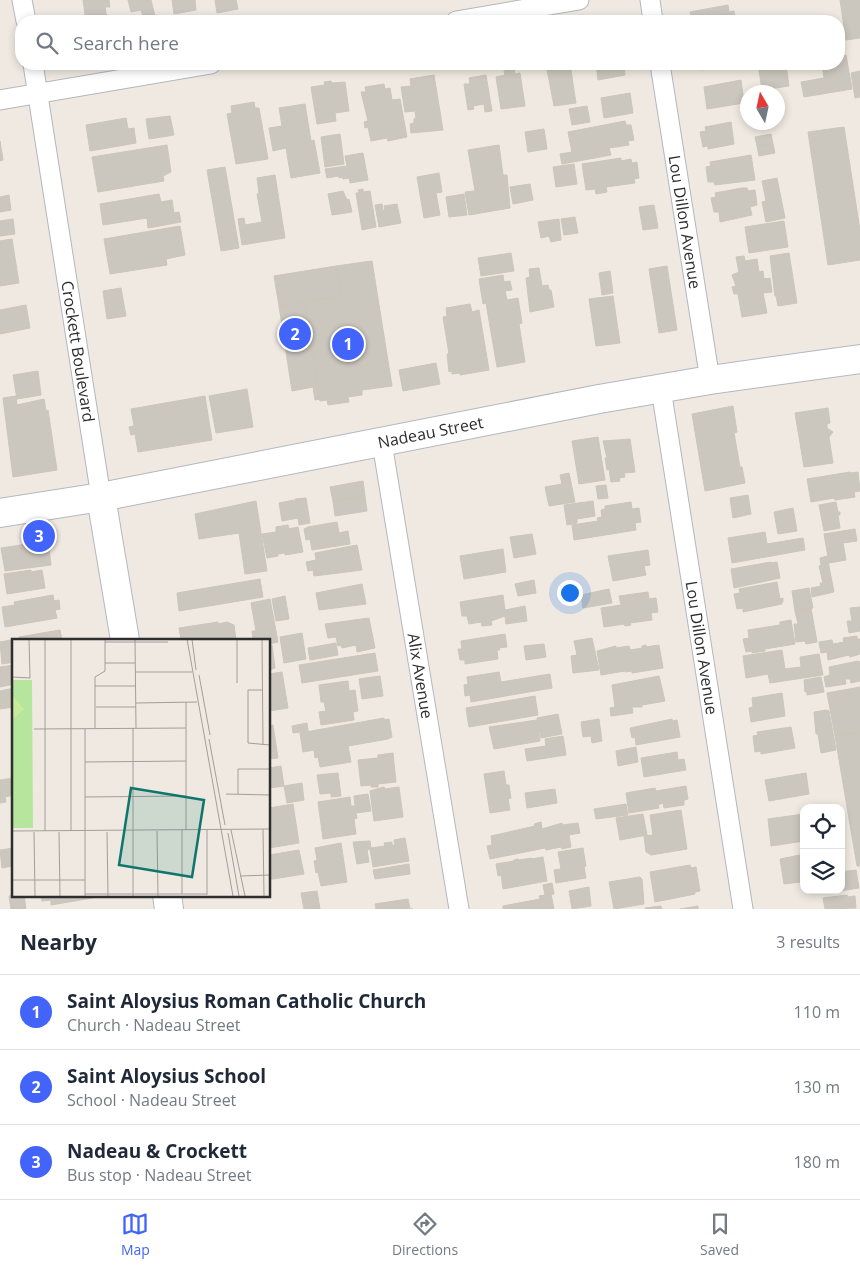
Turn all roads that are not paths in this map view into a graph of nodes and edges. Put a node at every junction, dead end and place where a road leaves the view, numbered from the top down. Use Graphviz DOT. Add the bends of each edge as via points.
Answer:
graph roads {
  1 [pos="22,0"];
  2 [pos="578,0"];
  3 [pos="650,0"];
  4 [pos="25,15"];
  5 [pos="491,15"];
  6 [pos="652,15"];
  7 [pos="34,70"];
  8 [pos="176,70"];
  9 [pos="661,70"];
  10 [pos="38,94"];
  11 [pos="0,100"];
  12 [pos="860,359"];
  13 [pos="710,380"];
  14 [pos="661,389"];
  15 [pos="382,443"];
  16 [pos="101,497"];
  17 [pos="0,513"];
  18 [pos="125,639"];
  19 [pos="167,896"];
  20 [pos="169,909"];
  21 [pos="459,909"];
  22 [pos="743,909"];
  1 -- 4 [label="street"];
  2 -- 5 [label="street"];
  3 -- 6 [label="street"];
  7 -- 10 [label="street, Crockett Boulevard"];
  8 -- 10 [label="street"];
  9 -- 13 [label="street, Lou Dillon Avenue"];
  10 -- 11 [label="street"];
  10 -- 16 [label="street, Crockett Boulevard"];
  12 -- 13 [label="main road, Nadeau Street"];
  13 -- 14 [label="main road, Nadeau Street"];
  14 -- 15 [label="main road, Nadeau Street"];
  14 -- 22 [label="street, Lou Dillon Avenue"];
  15 -- 16 [label="main road, Nadeau Street"];
  15 -- 21 [label="street, Alix Avenue"];
  16 -- 17 [label="main road, Nadeau Street"];
  16 -- 18 [label="main road, Crockett Boulevard"];
  19 -- 20 [label="main road"];
}
